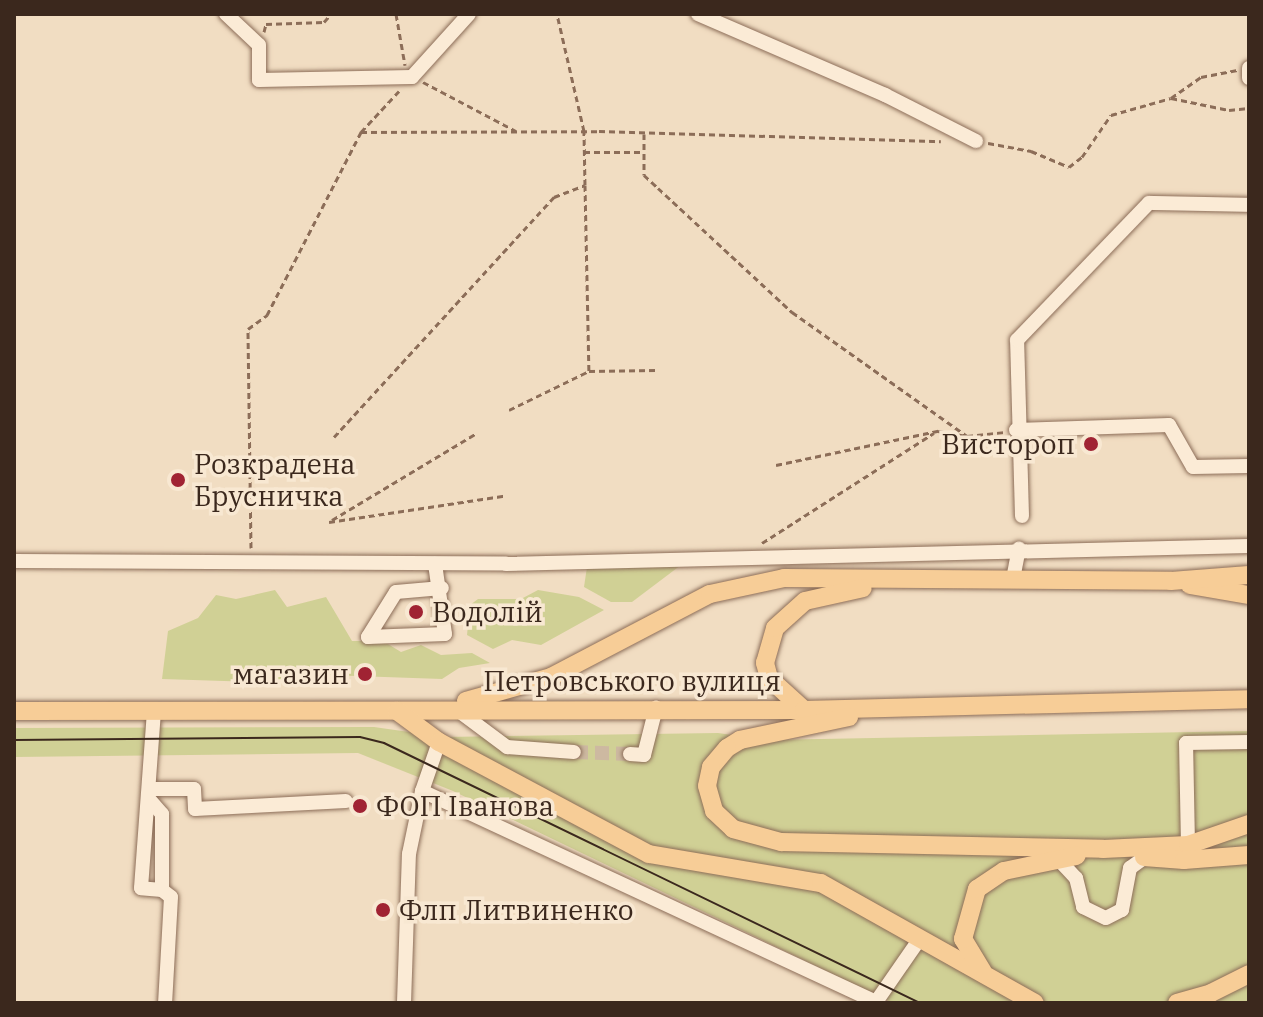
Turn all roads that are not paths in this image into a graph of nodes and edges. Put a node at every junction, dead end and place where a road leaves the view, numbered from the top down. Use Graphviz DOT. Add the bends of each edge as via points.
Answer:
graph roads {
  1 [pos="226,14"];
  2 [pos="469,14"];
  3 [pos="698,14"];
  4 [pos="1249,68"];
  5 [pos="1249,78"];
  6 [pos="976,141"];
  7 [pos="1249,205"];
  8 [pos="1016,430"];
  9 [pos="1249,466"];
  10 [pos="1022,516"];
  11 [pos="1249,546"];
  12 [pos="1019,549"];
  13 [pos="14,561"];
  14 [pos="435,564"];
  15 [pos="1249,575"];
  16 [pos="1013,579"];
  17 [pos="921,581"];
  18 [pos="1171,581"];
  19 [pos="442,588"];
  20 [pos="1249,595"];
  21 [pos="1249,699"];
  22 [pos="905,706"];
  23 [pos="656,708"];
  24 [pos="456,709"];
  25 [pos="804,710"];
  26 [pos="14,711"];
  27 [pos="154,711"];
  28 [pos="397,711"];
  29 [pos="439,742"];
  30 [pos="1249,742"];
  31 [pos="574,752"];
  32 [pos="630,754"];
  33 [pos="422,791"];
  34 [pos="150,794"];
  35 [pos="346,801"];
  36 [pos="1249,824"];
  37 [pos="1188,845"];
  38 [pos="1103,849"];
  39 [pos="1145,857"];
  40 [pos="1059,860"];
  41 [pos="1247,860"];
  42 [pos="162,890"];
  43 [pos="919,940"];
  44 [pos="1249,974"];
  45 [pos="993,984"];
  46 [pos="165,1003"];
  47 [pos="404,1003"];
  48 [pos="876,1003"];
  49 [pos="1035,1003"];
  50 [pos="1177,1003"];
  1 -- 2 [label="lane" via="259,45 259,80 410,77"];
  3 -- 6 [label="lane" via="885,95"];
  4 -- 5 [label="lane"];
  7 -- 8 [label="lane" via="1149,203 1017,340"];
  8 -- 9 [label="lane" via="1169,425 1193,467"];
  8 -- 10 [label="lane"];
  11 -- 12 [label="lane"];
  12 -- 14 [label="lane"];
  12 -- 16 [label="lane"];
  13 -- 14 [label="lane"];
  14 -- 19 [label="lane"];
  15 -- 18 [label="main road"];
  16 -- 17 [label="main road"];
  16 -- 18 [label="main road"];
  17 -- 25 [label="main road" via="836,593 787,613 765,663 769,678"];
  17 -- 28 [label="main road" via="784,578 710,594 551,677 513,691"];
  18 -- 20 [label="main road"];
  19 -- 19 [label="lane" via="396,592 368,637 445,634"];
  21 -- 22 [label="main road, Петровського вулиця"];
  22 -- 25 [label="main road, Петровського вулиця"];
  22 -- 38 [label="main road" via="740,740 711,767 707,786 714,811 733,829 781,842"];
  23 -- 24 [label="main road, Петровського вулиця"];
  23 -- 25 [label="main road, Петровського вулиця"];
  23 -- 32 [label="lane" via="644,755"];
  24 -- 28 [label="main road, Петровського вулиця"];
  24 -- 31 [label="lane" via="507,747"];
  26 -- 27 [label="main road, Петровського вулиця"];
  27 -- 28 [label="main road, Петровського вулиця"];
  27 -- 34 [label="lane"];
  28 -- 29 [label="main road"];
  29 -- 33 [label="lane"];
  29 -- 43 [label="main road" via="649,854 821,883"];
  30 -- 37 [label="lane" via="1186,743"];
  33 -- 47 [label="lane" via="409,854"];
  33 -- 48 [label="lane"];
  34 -- 35 [label="lane" via="194,789 195,809"];
  34 -- 42 [label="lane" via="162,814"];
  34 -- 42 [label="lane" via="141,888"];
  36 -- 37 [label="main road"];
  37 -- 38 [label="main road"];
  38 -- 39 [label="main road"];
  38 -- 40 [label="main road"];
  39 -- 40 [label="lane" via="1130,868 1122,910 1106,918 1083,907 1076,878"];
  39 -- 41 [label="main road"];
  40 -- 45 [label="main road" via="1004,871 977,889 963,939 968,955"];
  42 -- 46 [label="lane" via="171,897"];
  43 -- 45 [label="main road"];
  43 -- 48 [label="lane"];
  44 -- 50 [label="main road"];
  45 -- 49 [label="main road"];
}
